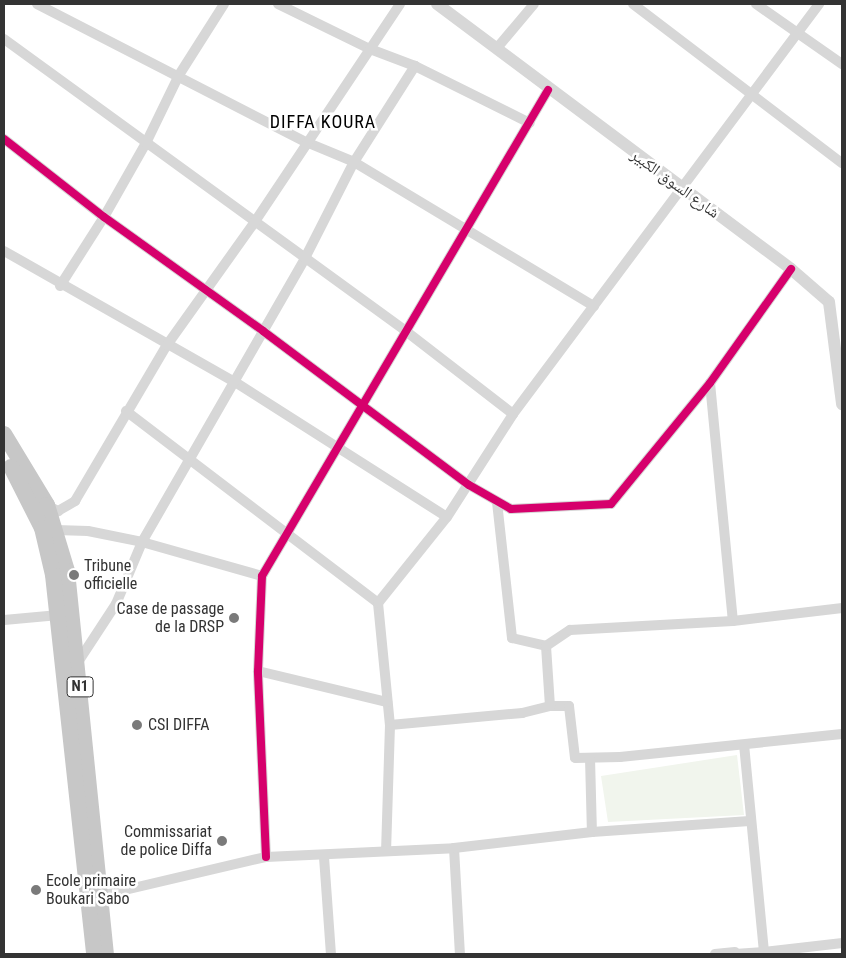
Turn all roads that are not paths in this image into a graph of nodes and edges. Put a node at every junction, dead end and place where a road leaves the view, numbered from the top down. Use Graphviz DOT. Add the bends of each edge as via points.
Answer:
graph roads {
  1 [pos="37,4"];
  2 [pos="224,4"];
  3 [pos="278,4"];
  4 [pos="400,4"];
  5 [pos="534,4"];
  6 [pos="633,4"];
  7 [pos="756,4"];
  8 [pos="819,4"];
  9 [pos="444,6"];
  10 [pos="796,34"];
  11 [pos="4,39"];
  12 [pos="497,48"];
  13 [pos="370,49"];
  14 [pos="842,64"];
  15 [pos="416,66"];
  16 [pos="179,75"];
  17 [pos="548,90"];
  18 [pos="753,96"];
  19 [pos="530,123"];
  20 [pos="4,139"];
  21 [pos="306,142"];
  22 [pos="146,143"];
  23 [pos="354,162"];
  24 [pos="842,163"];
  25 [pos="682,188"];
  26 [pos="104,217"];
  27 [pos="254,223"];
  28 [pos="466,227"];
  29 [pos="4,251"];
  30 [pos="305,258"];
  31 [pos="791,269"];
  32 [pos="60,286"];
  33 [pos="204,290"];
  34 [pos="594,306"];
  35 [pos="263,331"];
  36 [pos="407,332"];
  37 [pos="839,332"];
  38 [pos="167,345"];
  39 [pos="235,382"];
  40 [pos="710,383"];
  41 [pos="842,404"];
  42 [pos="363,405"];
  43 [pos="126,411"];
  44 [pos="513,414"];
  45 [pos="4,434"];
  46 [pos="338,445"];
  47 [pos="4,454"];
  48 [pos="190,462"];
  49 [pos="469,485"];
  50 [pos="497,502"];
  51 [pos="46,506"];
  52 [pos="447,517"];
  53 [pos="56,530"];
  54 [pos="286,534"];
  55 [pos="142,542"];
  56 [pos="262,576"];
  57 [pos="378,603"];
  58 [pos="842,608"];
  59 [pos="59,615"];
  60 [pos="4,620"];
  61 [pos="733,620"];
  62 [pos="546,646"];
  63 [pos="78,662"];
  64 [pos="258,671"];
  65 [pos="388,702"];
  66 [pos="550,706"];
  67 [pos="390,725"];
  68 [pos="842,734"];
  69 [pos="744,745"];
  70 [pos="590,758"];
  71 [pos="750,822"];
  72 [pos="592,832"];
  73 [pos="454,848"];
  74 [pos="386,849"];
  75 [pos="324,856"];
  76 [pos="266,857"];
  77 [pos="96,897"];
  78 [pos="842,943"];
  79 [pos="764,952"];
  80 [pos="735,953"];
  81 [pos="94,954"];
  82 [pos="106,954"];
  83 [pos="331,954"];
  84 [pos="460,954"];
  85 [pos="715,954"];
  1 -- 16 [label="street"];
  2 -- 16 [label="street"];
  3 -- 13 [label="street"];
  4 -- 13 [label="street"];
  5 -- 12 [label="street"];
  6 -- 18 [label="street"];
  7 -- 10 [label="street"];
  8 -- 10 [label="street"];
  9 -- 12 [label="street, شارع السوق الكبير"];
  10 -- 14 [label="street"];
  10 -- 18 [label="street"];
  11 -- 22 [label="street"];
  12 -- 17 [label="street, شارع السوق الكبير"];
  13 -- 15 [label="street"];
  13 -- 21 [label="street"];
  15 -- 19 [label="street"];
  15 -- 23 [label="street"];
  16 -- 21 [label="street"];
  16 -- 22 [label="street"];
  17 -- 19 [label="street"];
  17 -- 25 [label="street, شارع السوق الكبير"];
  18 -- 24 [label="street"];
  18 -- 25 [label="street"];
  19 -- 28 [label="street"];
  20 -- 26 [label="street"];
  21 -- 23 [label="street"];
  21 -- 27 [label="street"];
  22 -- 26 [label="street"];
  22 -- 27 [label="street"];
  23 -- 28 [label="street"];
  23 -- 30 [label="street"];
  25 -- 31 [label="street, شارع السوق الكبير"];
  25 -- 34 [label="street"];
  26 -- 32 [label="street"];
  26 -- 33 [label="street"];
  27 -- 30 [label="street"];
  27 -- 33 [label="street"];
  28 -- 34 [label="street"];
  28 -- 36 [label="street"];
  29 -- 32 [label="street"];
  30 -- 35 [label="street"];
  30 -- 36 [label="street"];
  31 -- 37 [label="street, شارع السوق الكبير" via="829,302"];
  31 -- 40 [label="street"];
  32 -- 38 [label="street"];
  33 -- 35 [label="street"];
  33 -- 38 [label="street"];
  34 -- 44 [label="street"];
  35 -- 39 [label="street"];
  35 -- 42 [label="street"];
  36 -- 42 [label="street"];
  36 -- 44 [label="street"];
  37 -- 41 [label="street, شارع السوق الكبير"];
  38 -- 39 [label="street"];
  38 -- 43 [label="street"];
  39 -- 46 [label="street"];
  39 -- 48 [label="street"];
  40 -- 50 [label="street" via="611,504 511,510"];
  40 -- 61 [label="street"];
  42 -- 46 [label="street"];
  42 -- 49 [label="street"];
  43 -- 48 [label="street"];
  43 -- 51 [label="street" via="75,501 58,511"];
  44 -- 49 [label="street"];
  45 -- 51 [label="highway, N1"];
  46 -- 52 [label="street"];
  46 -- 54 [label="street"];
  47 -- 59 [label="highway, N1" via="42,528"];
  48 -- 54 [label="street"];
  48 -- 55 [label="street"];
  49 -- 50 [label="street"];
  49 -- 52 [label="street"];
  50 -- 62 [label="street" via="512,638"];
  51 -- 53 [label="highway, N1"];
  52 -- 57 [label="street"];
  53 -- 55 [label="street" via="88,531"];
  53 -- 63 [label="highway, N1" via="67,572"];
  54 -- 56 [label="street"];
  54 -- 57 [label="street"];
  55 -- 56 [label="street"];
  55 -- 63 [label="street" via="116,604"];
  56 -- 64 [label="street"];
  57 -- 65 [label="street"];
  58 -- 61 [label="street"];
  59 -- 60 [label="street"];
  59 -- 77 [label="highway, N1"];
  61 -- 62 [label="street" via="570,630"];
  62 -- 66 [label="street"];
  63 -- 77 [label="highway, N1"];
  64 -- 65 [label="street"];
  64 -- 76 [label="street"];
  65 -- 67 [label="street"];
  66 -- 67 [label="street" via="522,713"];
  66 -- 70 [label="street" via="569,706 575,758"];
  67 -- 74 [label="street"];
  68 -- 69 [label="street"];
  69 -- 70 [label="street"];
  69 -- 71 [label="street"];
  70 -- 72 [label="street"];
  71 -- 72 [label="street"];
  71 -- 79 [label="street"];
  72 -- 73 [label="street"];
  73 -- 74 [label="street"];
  73 -- 84 [label="street"];
  74 -- 75 [label="street"];
  75 -- 76 [label="street"];
  75 -- 83 [label="street"];
  76 -- 77 [label="street"];
  77 -- 81 [label="highway, N1"];
  77 -- 82 [label="highway, N1"];
  78 -- 79 [label="street"];
  79 -- 80 [label="street"];
  80 -- 85 [label="street"];
}
